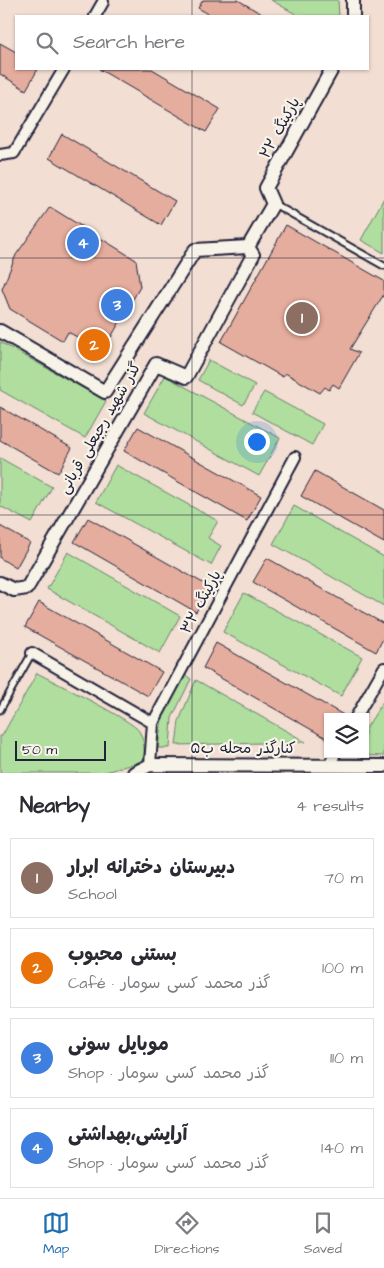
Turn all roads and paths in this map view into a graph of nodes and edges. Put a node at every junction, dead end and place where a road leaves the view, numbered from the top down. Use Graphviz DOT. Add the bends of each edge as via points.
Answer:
graph roads {
  1 [pos="353,0"];
  2 [pos="103,2"];
  3 [pos="96,15"];
  4 [pos="353,15"];
  5 [pos="63,70"];
  6 [pos="331,70"];
  7 [pos="0,155"];
  8 [pos="273,204"];
  9 [pos="248,247"];
  10 [pos="384,266"];
  11 [pos="0,331"];
  12 [pos="295,457"];
  13 [pos="0,583"];
  14 [pos="32,653"];
  15 [pos="384,668"];
  16 [pos="0,710"];
  17 [pos="358,713"];
  18 [pos="153,723"];
  19 [pos="333,759"];
  20 [pos="150,764"];
  21 [pos="384,766"];
  22 [pos="134,773"];
  1 -- 4 [label="street"];
  2 -- 3 [label="street"];
  5 -- 7 [label="street" via="14,153"];
  6 -- 8 [label="street, پارکینگ ۲۲" via="266,188"];
  8 -- 9 [label="street"];
  8 -- 10 [label="lane"];
  9 -- 11 [label="street" via="195,250 105,392"];
  9 -- 13 [label="street, گذر شهید رجبعلی قربانی" via="253,255 186,377 156,364 27,588 14,590"];
  12 -- 18 [label="street, پارکینگ ۳۲"];
  14 -- 16 [label="lane"];
  14 -- 18 [label="street"];
  15 -- 17 [label="street"];
  18 -- 20 [label="street, پارکینگ ۳۲"];
  19 -- 20 [label="street, کنارگذر محله ب۵"];
  19 -- 21 [label="street, کنارگذر محله ب۵"];
  20 -- 22 [label="street, کنارگذر محله ب۵"];
}
